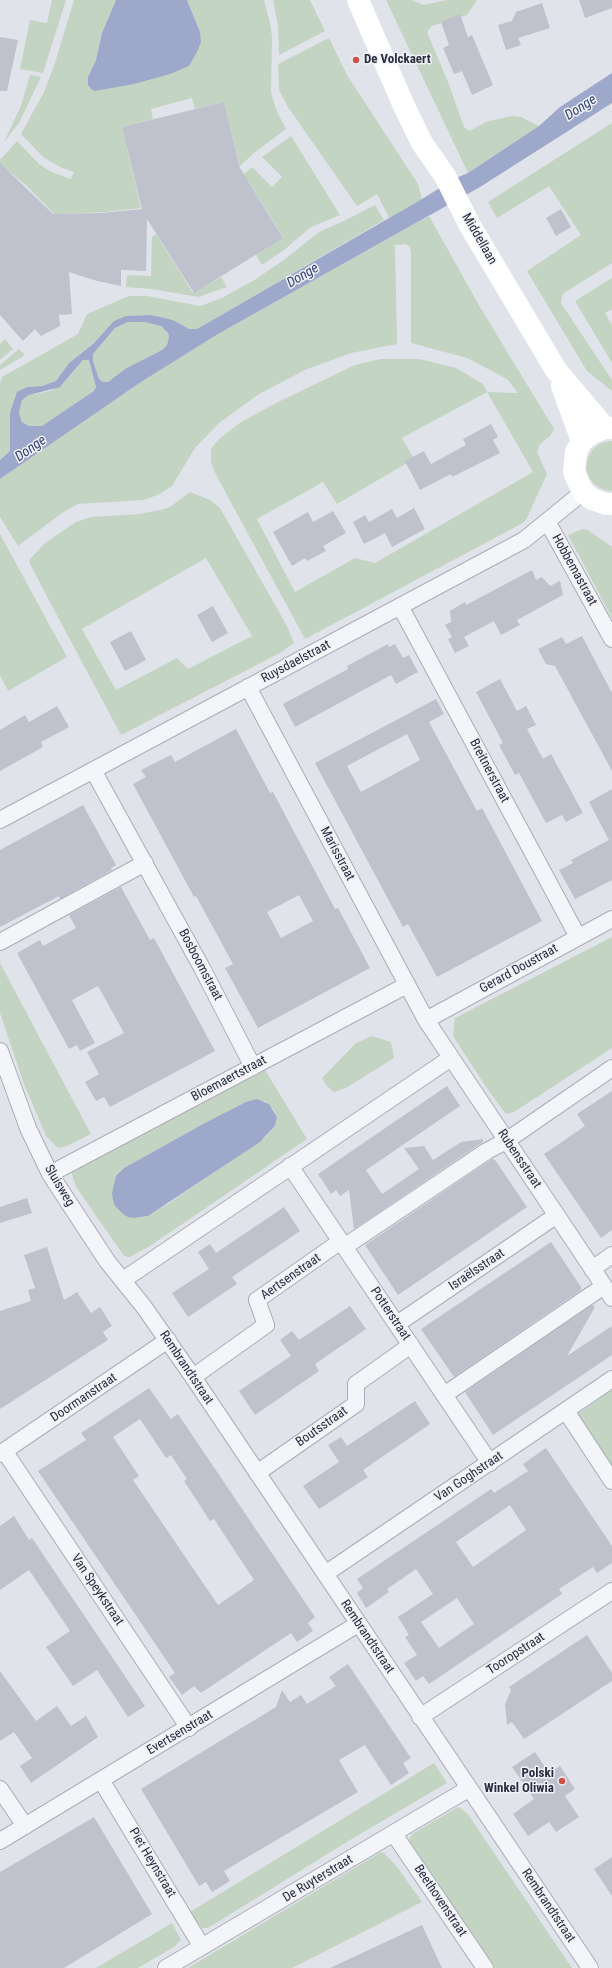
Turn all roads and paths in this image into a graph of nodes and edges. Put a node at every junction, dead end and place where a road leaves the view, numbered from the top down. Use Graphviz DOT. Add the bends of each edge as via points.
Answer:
graph roads {
  1 [pos="346,0"];
  2 [pos="358,0"];
  3 [pos="404,106"];
  4 [pos="556,370"];
  5 [pos="609,428"];
  6 [pos="582,441"];
  7 [pos="583,492"];
  8 [pos="612,504"];
  9 [pos="547,522"];
  10 [pos="400,606"];
  11 [pos="612,639"];
  12 [pos="248,687"];
  13 [pos="93,770"];
  14 [pos="0,820"];
  15 [pos="145,863"];
  16 [pos="612,919"];
  17 [pos="578,937"];
  18 [pos="0,942"];
  19 [pos="407,985"];
  20 [pos="426,1020"];
  21 [pos="0,1051"];
  22 [pos="451,1058"];
  23 [pos="253,1067"];
  24 [pos="612,1068"];
  25 [pos="506,1140"];
  26 [pos="290,1166"];
  27 [pos="50,1174"];
  28 [pos="557,1215"];
  29 [pos="343,1244"];
  30 [pos="612,1255"];
  31 [pos="592,1269"];
  32 [pos="123,1280"];
  33 [pos="608,1292"];
  34 [pos="144,1307"];
  35 [pos="397,1324"];
  36 [pos="168,1340"];
  37 [pos="411,1345"];
  38 [pos="193,1377"];
  39 [pos="612,1379"];
  40 [pos="444,1395"];
  41 [pos="566,1411"];
  42 [pos="3,1453"];
  43 [pos="490,1463"];
  44 [pos="257,1473"];
  45 [pos="612,1480"];
  46 [pos="326,1574"];
  47 [pos="612,1591"];
  48 [pos="358,1624"];
  49 [pos="420,1717"];
  50 [pos="189,1728"];
  51 [pos="102,1780"];
  52 [pos="0,1789"];
  53 [pos="468,1789"];
  54 [pos="25,1826"];
  55 [pos="394,1834"];
  56 [pos="0,1841"];
  57 [pos="202,1947"];
  58 [pos="166,1968"];
  59 [pos="485,1968"];
  60 [pos="590,1968"];
  1 -- 3 [label="main road, Middellaan"];
  2 -- 3 [label="main road, Middellaan"];
  3 -- 4 [label="main road, Middellaan" via="422,143 445,176 469,224"];
  4 -- 5 [label="main road, Middellaan"];
  4 -- 6 [label="main road, Middellaan"];
  5 -- 6 [label="main road" via="592,433"];
  6 -- 7 [label="main road" via="576,452 574,472"];
  7 -- 8 [label="main road" via="592,499"];
  7 -- 9 [label="street, Ruysdaelstraat"];
  9 -- 10 [label="street, Ruysdaelstraat" via="524,540"];
  9 -- 11 [label="street, Hobbemastraat"];
  10 -- 12 [label="street, Ruysdaelstraat"];
  10 -- 17 [label="street, Breitnerstraat"];
  12 -- 13 [label="street, Ruysdaelstraat"];
  12 -- 19 [label="street, Marisstraat"];
  13 -- 14 [label="street, Ruysdaelstraat"];
  13 -- 15 [label="street, Bosboomstraat"];
  15 -- 18 [label="street"];
  15 -- 23 [label="street, Bosboomstraat"];
  16 -- 17 [label="street, Gerard Doustraat"];
  17 -- 20 [label="street, Gerard Doustraat"];
  19 -- 20 [label="street, Marisstraat"];
  19 -- 23 [label="street, Bloemaertstraat"];
  20 -- 22 [label="street, Rubensstraat"];
  21 -- 27 [label="street, Sluisweg" via="28,1128"];
  22 -- 25 [label="street, Rubensstraat"];
  22 -- 26 [label="street" via="334,1139"];
  23 -- 27 [label="street, Bloemaertstraat"];
  24 -- 25 [label="street"];
  25 -- 28 [label="street, Rubensstraat"];
  25 -- 29 [label="street"];
  26 -- 29 [label="street, Potterstraat"];
  26 -- 32 [label="street"];
  27 -- 32 [label="street, Sluisweg" via="107,1261"];
  28 -- 31 [label="street, Rubensstraat"];
  28 -- 35 [label="street, Israëlsstraat"];
  29 -- 35 [label="street, Potterstraat"];
  29 -- 38 [label="street, Aertsenstraat" via="257,1300 266,1325"];
  30 -- 31 [label="street"];
  31 -- 33 [label="street, Rubensstraat"];
  32 -- 34 [label="street, Sluisweg"];
  33 -- 40 [label="street"];
  34 -- 36 [label="street, Rembrandtstraat"];
  35 -- 37 [label="street, Potterstraat"];
  36 -- 38 [label="street, Rembrandtstraat"];
  36 -- 42 [label="street, Doormanstraat"];
  37 -- 40 [label="street, Potterstraat"];
  37 -- 44 [label="street, Boutsstraat" via="356,1384 356,1404"];
  38 -- 44 [label="street, Rembrandtstraat"];
  39 -- 41 [label="street, Van Goghstraat"];
  40 -- 43 [label="street, Potterstraat"];
  41 -- 43 [label="street, Van Goghstraat"];
  41 -- 45 [label="street"];
  42 -- 50 [label="street, Van Speykstraat"];
  43 -- 46 [label="street, Van Goghstraat"];
  44 -- 46 [label="street, Rembrandtstraat"];
  46 -- 48 [label="street, Rembrandtstraat"];
  47 -- 49 [label="street, Tooropstraat"];
  48 -- 49 [label="street, Rembrandtstraat"];
  48 -- 50 [label="street, Evertsenstraat"];
  49 -- 53 [label="street, Rembrandtstraat"];
  50 -- 51 [label="street, Evertsenstraat"];
  51 -- 54 [label="street, Evertsenstraat"];
  51 -- 57 [label="street, Piet Heynstraat"];
  52 -- 54 [label="street"];
  53 -- 55 [label="street, De Ruyterstraat"];
  53 -- 60 [label="street, Rembrandtstraat"];
  54 -- 56 [label="street, Evertsenstraat"];
  55 -- 57 [label="street, De Ruyterstraat"];
  55 -- 59 [label="street, Beethovenstraat"];
  57 -- 58 [label="street, De Ruyterstraat"];
}
